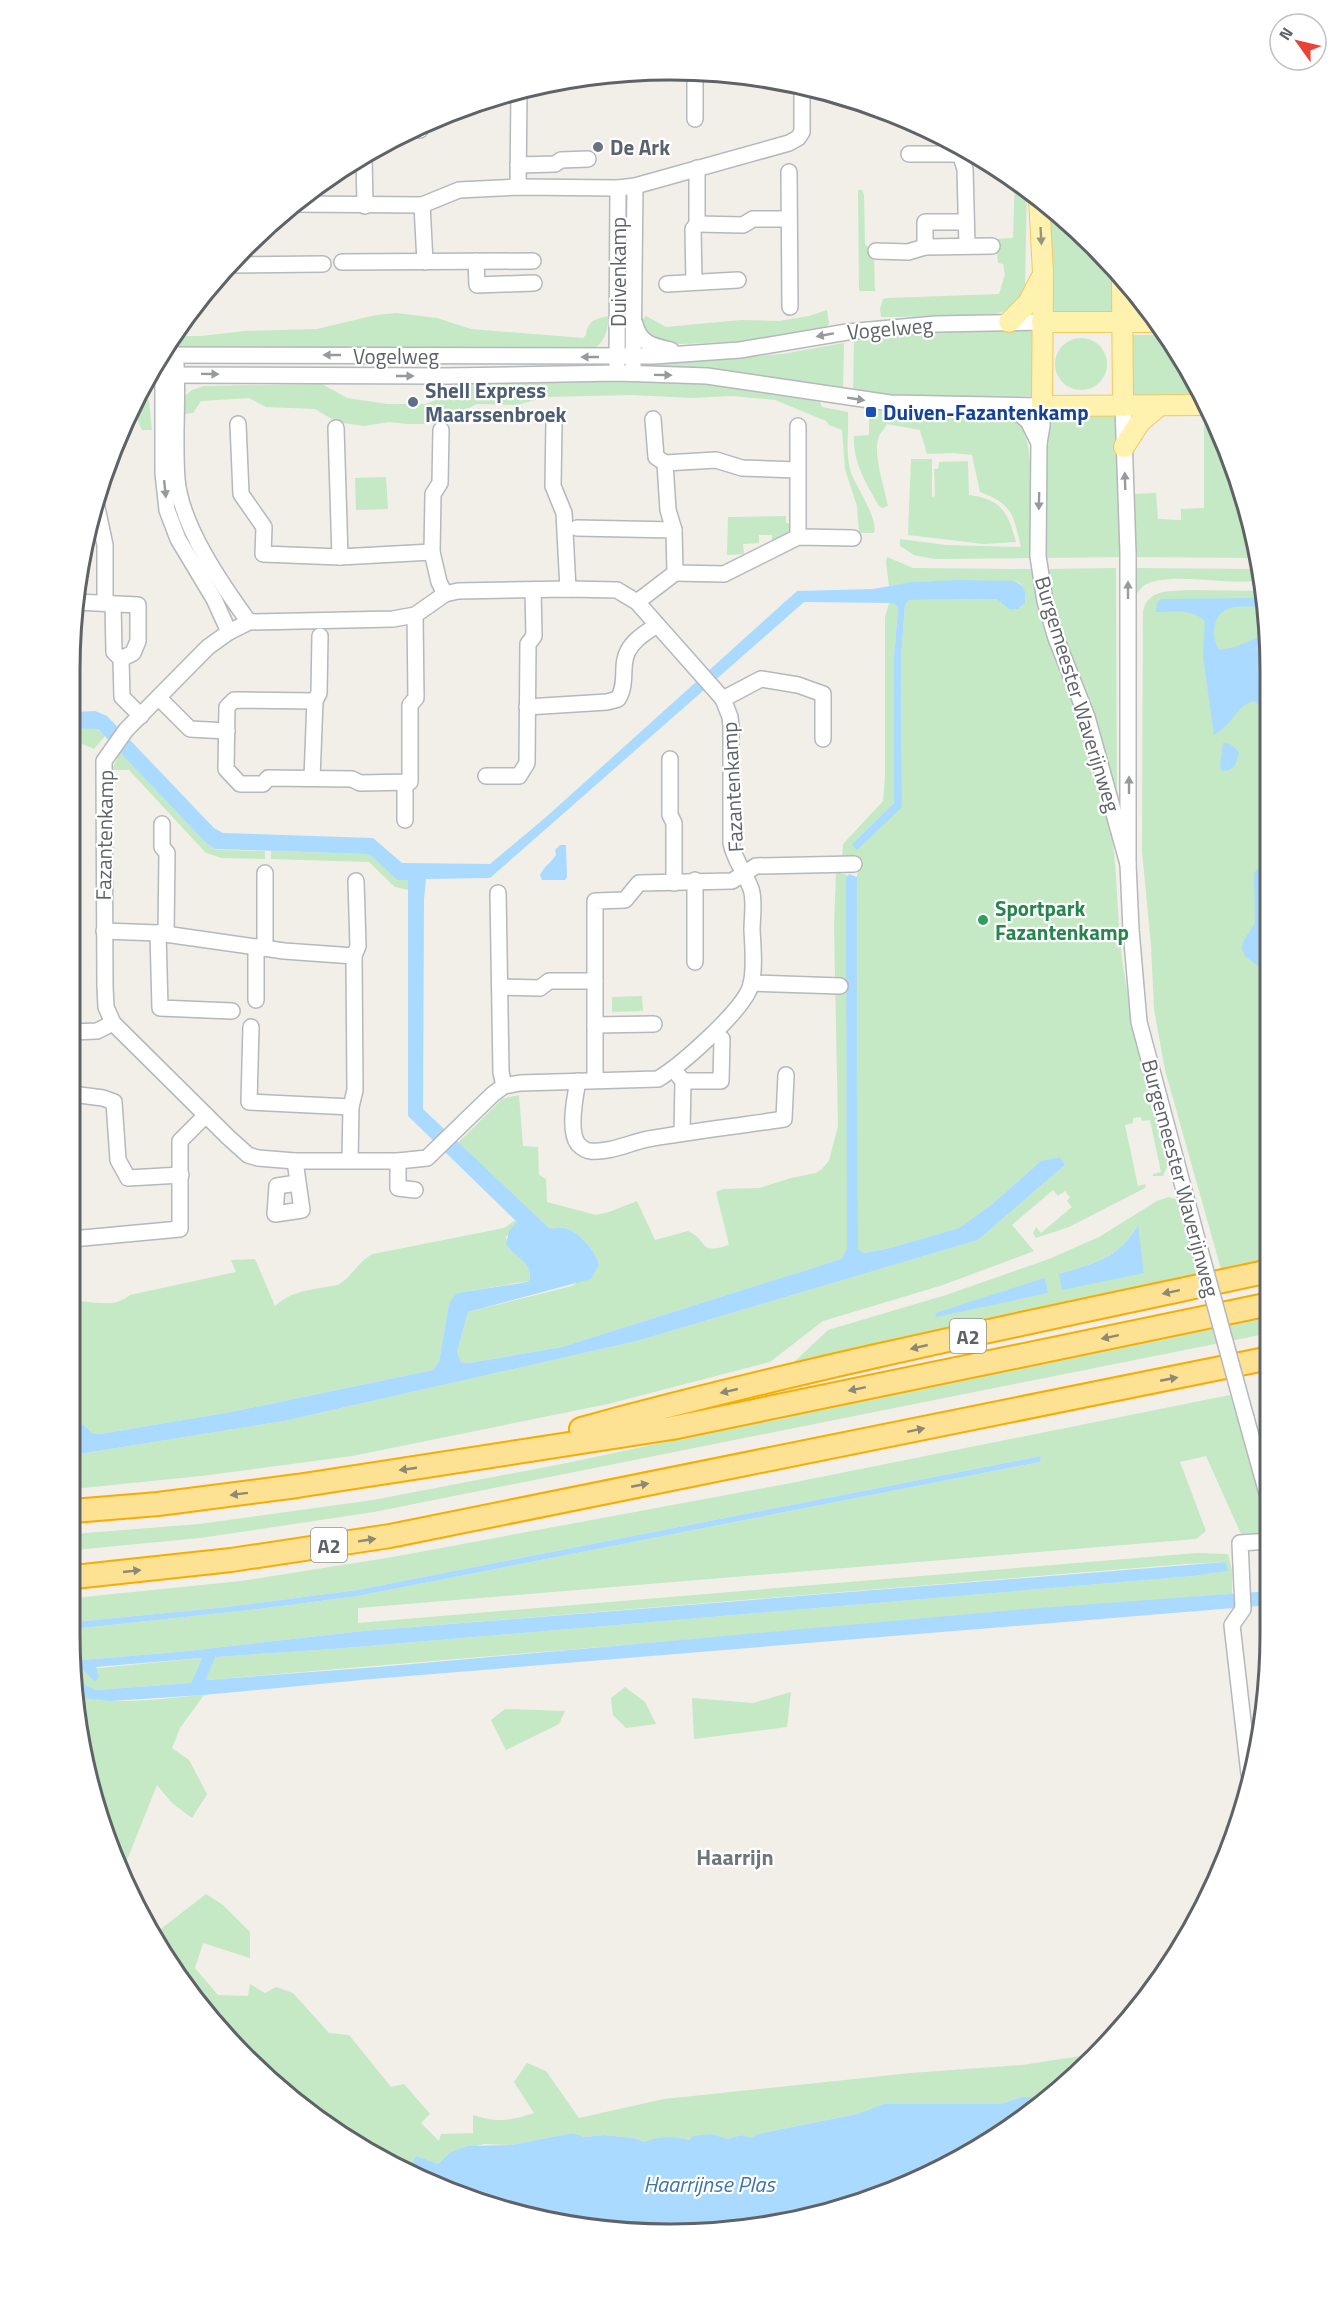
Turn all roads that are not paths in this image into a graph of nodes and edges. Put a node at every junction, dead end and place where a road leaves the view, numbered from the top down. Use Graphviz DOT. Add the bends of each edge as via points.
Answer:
graph roads {
  1 [pos="695,81"];
  2 [pos="803,95"];
  3 [pos="519,100"];
  4 [pos="695,119"];
  5 [pos="950,151"];
  6 [pos="909,154"];
  7 [pos="962,157"];
  8 [pos="588,159"];
  9 [pos="519,165"];
  10 [pos="364,166"];
  11 [pos="697,168"];
  12 [pos="789,172"];
  13 [pos="635,186"];
  14 [pos="518,187"];
  15 [pos="618,188"];
  16 [pos="308,204"];
  17 [pos="422,205"];
  18 [pos="365,206"];
  19 [pos="1040,210"];
  20 [pos="789,219"];
  21 [pos="966,222"];
  22 [pos="697,224"];
  23 [pos="967,246"];
  24 [pos="992,246"];
  25 [pos="925,247"];
  26 [pos="876,251"];
  27 [pos="425,261"];
  28 [pos="476,261"];
  29 [pos="533,261"];
  30 [pos="342,262"];
  31 [pos="323,264"];
  32 [pos="240,265"];
  33 [pos="1043,273"];
  34 [pos="738,280"];
  35 [pos="694,282"];
  36 [pos="534,284"];
  37 [pos="667,284"];
  38 [pos="1122,291"];
  39 [pos="790,306"];
  40 [pos="633,315"];
  41 [pos="1009,322"];
  42 [pos="1042,322"];
  43 [pos="1074,322"];
  44 [pos="1123,322"];
  45 [pos="1146,322"];
  46 [pos="1099,323"];
  47 [pos="1042,349"];
  48 [pos="682,352"];
  49 [pos="171,355"];
  50 [pos="625,357"];
  51 [pos="1123,368"];
  52 [pos="164,374"];
  53 [pos="625,374"];
  54 [pos="1043,374"];
  55 [pos="1198,405"];
  56 [pos="1010,406"];
  57 [pos="1042,406"];
  58 [pos="1067,406"];
  59 [pos="1088,406"];
  60 [pos="1123,406"];
  61 [pos="1159,406"];
  62 [pos="653,419"];
  63 [pos="554,421"];
  64 [pos="238,424"];
  65 [pos="798,426"];
  66 [pos="336,428"];
  67 [pos="441,430"];
  68 [pos="1039,443"];
  69 [pos="1124,447"];
  70 [pos="665,463"];
  71 [pos="797,470"];
  72 [pos="99,519"];
  73 [pos="577,528"];
  74 [pos="674,530"];
  75 [pos="798,537"];
  76 [pos="854,538"];
  77 [pos="432,552"];
  78 [pos="340,557"];
  79 [pos="675,573"];
  80 [pos="568,589"];
  81 [pos="533,590"];
  82 [pos="445,594"];
  83 [pos="84,602"];
  84 [pos="637,602"];
  85 [pos="109,603"];
  86 [pos="415,615"];
  87 [pos="249,622"];
  88 [pos="657,625"];
  89 [pos="229,632"];
  90 [pos="320,636"];
  91 [pos="121,659"];
  92 [pos="159,698"];
  93 [pos="723,699"];
  94 [pos="315,702"];
  95 [pos="527,707"];
  96 [pos="141,716"];
  97 [pos="227,731"];
  98 [pos="823,739"];
  99 [pos="670,759"];
  100 [pos="486,776"];
  101 [pos="312,778"];
  102 [pos="405,782"];
  103 [pos="405,820"];
  104 [pos="162,824"];
  105 [pos="854,864"];
  106 [pos="1128,864"];
  107 [pos="265,873"];
  108 [pos="743,874"];
  109 [pos="695,880"];
  110 [pos="356,881"];
  111 [pos="674,882"];
  112 [pos="498,893"];
  113 [pos="104,931"];
  114 [pos="162,933"];
  115 [pos="261,947"];
  116 [pos="354,956"];
  117 [pos="695,962"];
  118 [pos="595,981"];
  119 [pos="751,984"];
  120 [pos="840,986"];
  121 [pos="500,987"];
  122 [pos="256,1000"];
  123 [pos="232,1011"];
  124 [pos="113,1023"];
  125 [pos="654,1024"];
  126 [pos="595,1025"];
  127 [pos="251,1027"];
  128 [pos="80,1032"];
  129 [pos="722,1039"];
  130 [pos="786,1075"];
  131 [pos="678,1076"];
  132 [pos="595,1080"];
  133 [pos="578,1082"];
  134 [pos="504,1086"];
  135 [pos="80,1095"];
  136 [pos="351,1107"];
  137 [pos="206,1115"];
  138 [pos="682,1133"];
  139 [pos="350,1160"];
  140 [pos="295,1161"];
  141 [pos="398,1161"];
  142 [pos="181,1175"];
  143 [pos="297,1183"];
  144 [pos="415,1190"];
  145 [pos="80,1238"];
  146 [pos="1260,1273"];
  147 [pos="1260,1306"];
  148 [pos="1260,1360"];
  149 [pos="466,1461"];
  150 [pos="1260,1468"];
  151 [pos="80,1510"];
  152 [pos="1260,1542"];
  153 [pos="80,1576"];
  154 [pos="1247,1756"];
  1 -- 4 [label="street"];
  2 -- 11 [label="street, Duivenkamp" via="798,138"];
  3 -- 9 [label="street"];
  5 -- 6 [label="street"];
  7 -- 21 [label="street"];
  8 -- 9 [label="street"];
  9 -- 14 [label="street"];
  10 -- 18 [label="street"];
  11 -- 13 [label="street, Duivenkamp"];
  11 -- 22 [label="street"];
  12 -- 20 [label="street"];
  13 -- 15 [label="street, Duivenkamp"];
  13 -- 40 [label="street, Duivenkamp"];
  14 -- 15 [label="street, Duivenkamp"];
  14 -- 17 [label="street, Duivenkamp" via="459,190"];
  15 -- 50 [label="street, Duivenkamp"];
  16 -- 18 [label="street, Duivenkamp"];
  17 -- 18 [label="street, Duivenkamp"];
  17 -- 27 [label="street"];
  19 -- 33 [label="main road, Burgemeester Waverijnweg, one-way"];
  20 -- 22 [label="street" via="753,219 743,225"];
  20 -- 39 [label="street"];
  21 -- 23 [label="street"];
  21 -- 25 [label="street" via="925,222"];
  22 -- 35 [label="street" via="693,229"];
  23 -- 24 [label="street"];
  23 -- 25 [label="street"];
  25 -- 26 [label="street" via="908,252"];
  27 -- 28 [label="street"];
  27 -- 30 [label="street"];
  28 -- 29 [label="street"];
  28 -- 36 [label="street" via="477,285"];
  31 -- 32 [label="street"];
  33 -- 41 [label="main road" via="1028,303"];
  33 -- 42 [label="main road, Burgemeester Waverijnweg"];
  34 -- 35 [label="street"];
  35 -- 37 [label="street"];
  38 -- 44 [label="main road, Burgemeester Waverijnweg"];
  40 -- 48 [label="street, Duivenkamp" via="644,341"];
  40 -- 50 [label="street, Duivenkamp"];
  41 -- 42 [label="street, Vogelweg"];
  41 -- 48 [label="street, Vogelweg, one-way" via="847,332 740,350"];
  42 -- 43 [label="main road"];
  42 -- 47 [label="main road, Burgemeester Waverijnweg"];
  43 -- 46 [label="main road"];
  43 -- 47 [label="main road"];
  44 -- 45 [label="main road"];
  44 -- 46 [label="main road"];
  44 -- 51 [label="main road, Burgemeester Waverijnweg"];
  46 -- 51 [label="main road"];
  47 -- 54 [label="main road, Burgemeester Waverijnweg"];
  48 -- 50 [label="street, Vogelweg"];
  50 -- 49 [label="street, Vogelweg, one-way"];
  50 -- 53 [label="street"];
  51 -- 59 [label="main road"];
  51 -- 60 [label="main road, Burgemeester Waverijnweg"];
  52 -- 53 [label="street, Vogelweg, one-way"];
  52 -- 87 [label="street" via="181,501 200,545"];
  52 -- 89 [label="street, one-way" via="163,473 167,510 178,539"];
  53 -- 56 [label="street, Vogelweg, one-way" via="706,376 890,404"];
  54 -- 57 [label="main road, Burgemeester Waverijnweg"];
  54 -- 58 [label="main road"];
  55 -- 61 [label="main road"];
  56 -- 57 [label="street, Vogelweg"];
  56 -- 68 [label="street" via="1028,421"];
  57 -- 58 [label="main road"];
  57 -- 68 [label="street, Burgemeester Waverijnweg"];
  58 -- 59 [label="main road"];
  59 -- 60 [label="main road"];
  60 -- 61 [label="main road"];
  60 -- 69 [label="street, Burgemeester Waverijnweg"];
  61 -- 69 [label="main road" via="1140,422"];
  62 -- 70 [label="street" via="656,457"];
  63 -- 80 [label="street" via="553,486 564,513"];
  64 -- 78 [label="street" via="241,494 264,527 263,554"];
  65 -- 71 [label="street"];
  66 -- 78 [label="street"];
  67 -- 77 [label="street" via="440,483 433,494"];
  68 -- 106 [label="street, Burgemeester Waverijnweg, one-way" via="1038,556 1045,601 1087,717"];
  106 -- 69 [label="street, Burgemeester Waverijnweg, one-way"];
  70 -- 71 [label="street" via="716,460 742,468"];
  70 -- 74 [label="street" via="668,510"];
  71 -- 75 [label="street"];
  72 -- 85 [label="street"];
  73 -- 74 [label="street"];
  74 -- 79 [label="street"];
  75 -- 76 [label="street"];
  75 -- 79 [label="street" via="724,574"];
  77 -- 78 [label="street"];
  77 -- 82 [label="street"];
  79 -- 84 [label="street"];
  80 -- 81 [label="street, Fazantenkamp"];
  80 -- 84 [label="street, Fazantenkamp" via="617,590"];
  81 -- 82 [label="street, Fazantenkamp"];
  81 -- 95 [label="street" via="534,636 528,644"];
  82 -- 86 [label="street, Fazantenkamp"];
  83 -- 85 [label="street"];
  84 -- 88 [label="street, Fazantenkamp"];
  85 -- 91 [label="street" via="114,652"];
  85 -- 91 [label="street" via="138,605 138,641 133,653"];
  86 -- 87 [label="street, Fazantenkamp" via="393,619"];
  86 -- 102 [label="street" via="416,698 410,705 410,782"];
  87 -- 89 [label="street, Fazantenkamp"];
  88 -- 93 [label="street, Fazantenkamp"];
  88 -- 95 [label="street" via="627,652 623,690 618,699"];
  89 -- 92 [label="street, Fazantenkamp" via="208,647"];
  90 -- 94 [label="street" via="319,693"];
  91 -- 96 [label="street" via="122,697"];
  92 -- 96 [label="street, Fazantenkamp"];
  92 -- 97 [label="street" via="190,729"];
  93 -- 98 [label="street, Fazantenkamp" via="761,679 824,694"];
  93 -- 108 [label="street, Fazantenkamp" via="731,726 731,843"];
  94 -- 97 [label="street" via="234,700 227,707"];
  94 -- 101 [label="street"];
  95 -- 100 [label="street" via="527,763 519,776"];
  96 -- 113 [label="street, Fazantenkamp" via="104,760"];
  97 -- 101 [label="street" via="226,769 240,784 263,784 268,778"];
  99 -- 111 [label="street"];
  101 -- 102 [label="street"];
  102 -- 103 [label="street"];
  104 -- 114 [label="street" via="162,847 167,853"];
  105 -- 108 [label="street, Fazantenkamp" via="756,866"];
  106 -- 150 [label="street, Burgemeester Waverijnweg, bridge" via="1139,1022"];
  107 -- 115 [label="street"];
  108 -- 109 [label="street, Fazantenkamp" via="732,881"];
  108 -- 119 [label="street, Fazantenkamp" via="751,890"];
  109 -- 111 [label="street, Fazantenkamp"];
  109 -- 117 [label="street"];
  110 -- 116 [label="street" via="358,946"];
  111 -- 118 [label="street, Fazantenkamp" via="639,883 625,900 595,901"];
  112 -- 121 [label="street"];
  113 -- 114 [label="street, Fazantenkamp"];
  113 -- 124 [label="street, Fazantenkamp" via="106,1007"];
  114 -- 115 [label="street, Fazantenkamp"];
  114 -- 123 [label="street" via="160,1008"];
  115 -- 116 [label="street, Fazantenkamp"];
  115 -- 122 [label="street"];
  116 -- 136 [label="street" via="355,1090"];
  118 -- 121 [label="street" via="549,981 540,988"];
  118 -- 126 [label="street, Fazantenkamp"];
  119 -- 120 [label="street"];
  119 -- 131 [label="street, Fazantenkamp" via="738,1008"];
  121 -- 134 [label="street"];
  124 -- 128 [label="street" via="97,1031"];
  124 -- 137 [label="street"];
  125 -- 126 [label="street"];
  126 -- 132 [label="street, Fazantenkamp"];
  127 -- 136 [label="street" via="249,1102"];
  129 -- 131 [label="street, Fazantenkamp" via="721,1081"];
  130 -- 138 [label="street" via="784,1119"];
  131 -- 132 [label="street, Fazantenkamp"];
  131 -- 138 [label="street"];
  132 -- 133 [label="street, Fazantenkamp"];
  133 -- 134 [label="street, Fazantenkamp"];
  133 -- 138 [label="street" via="573,1114 575,1139 588,1151"];
  134 -- 141 [label="street" via="427,1158"];
  135 -- 142 [label="street" via="114,1102 118,1160 128,1178"];
  136 -- 139 [label="street"];
  137 -- 140 [label="street" via="248,1155"];
  137 -- 142 [label="street" via="180,1141"];
  139 -- 140 [label="street"];
  139 -- 141 [label="street"];
  140 -- 143 [label="street"];
  141 -- 144 [label="street" via="398,1188"];
  142 -- 145 [label="street" via="180,1229"];
  146 -- 149 [label="highway, A2, one-way" via="819,1370"];
  147 -- 149 [label="highway, A2, one-way" via="672,1428"];
  153 -- 148 [label="highway, A2, one-way" via="231,1560 390,1536"];
  149 -- 151 [label="highway, A2, one-way" via="248,1493"];
  152 -- 154 [label="street" via="1240,1543 1243,1609 1232,1625"];
}
